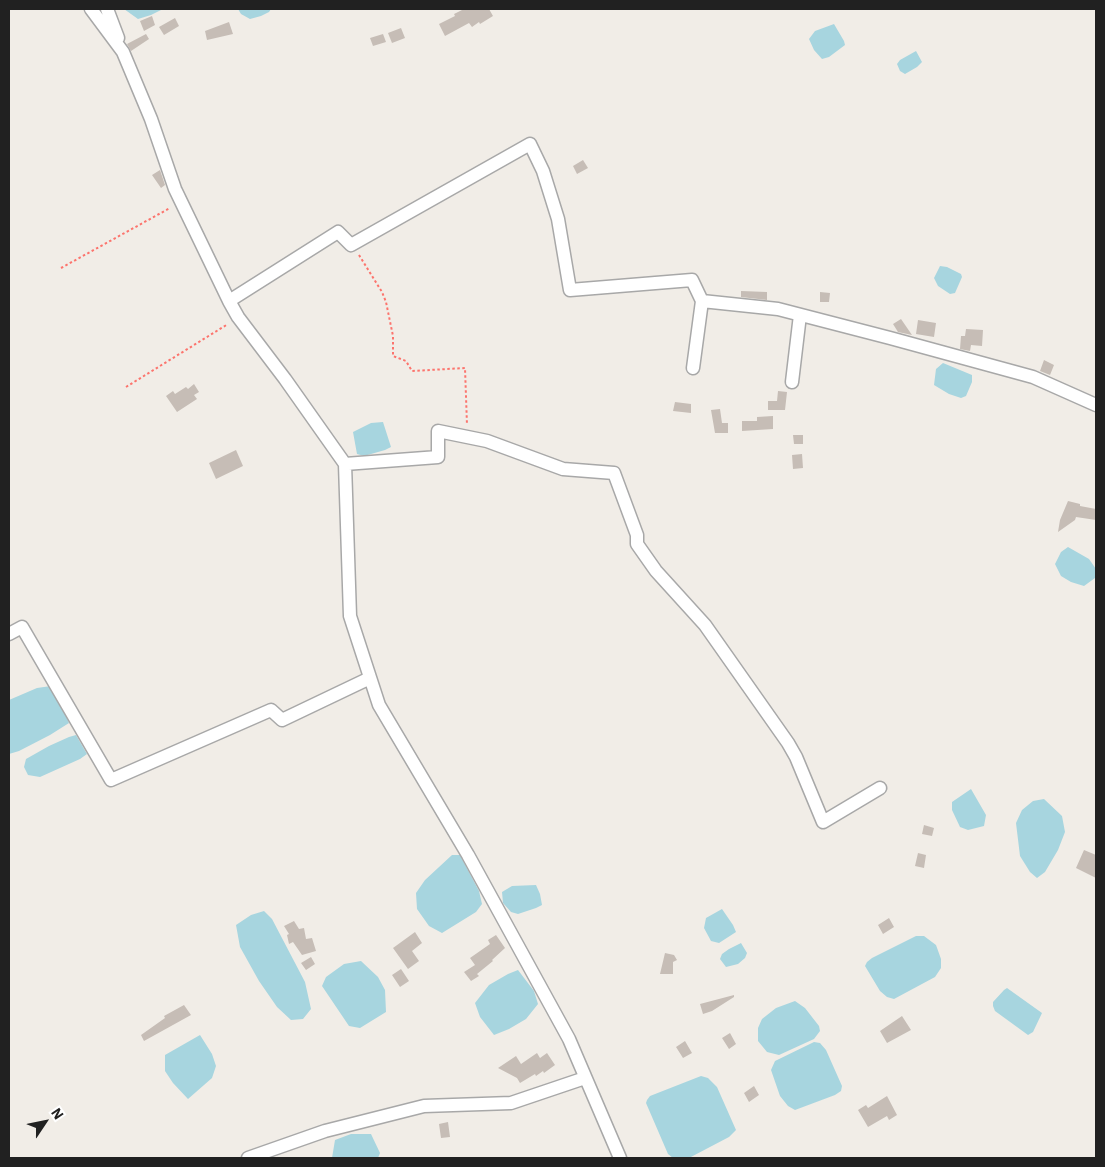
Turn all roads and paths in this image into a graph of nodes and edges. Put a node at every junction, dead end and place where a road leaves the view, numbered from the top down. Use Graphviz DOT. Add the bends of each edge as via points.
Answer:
graph roads {
  1 [pos="91,9"];
  2 [pos="107,9"];
  3 [pos="123,52"];
  4 [pos="181,202"];
  5 [pos="351,245"];
  6 [pos="61,268"];
  7 [pos="229,301"];
  8 [pos="702,301"];
  9 [pos="800,314"];
  10 [pos="238,317"];
  11 [pos="693,368"];
  12 [pos="792,382"];
  13 [pos="126,387"];
  14 [pos="1096,405"];
  15 [pos="467,437"];
  16 [pos="345,464"];
  17 [pos="9,634"];
  18 [pos="370,678"];
  19 [pos="880,788"];
  20 [pos="585,1078"];
  21 [pos="248,1158"];
  22 [pos="620,1158"];
  1 -- 3 [label="street"];
  2 -- 3 [label="street"];
  3 -- 4 [label="street"];
  4 -- 6 [label="path"];
  4 -- 7 [label="street"];
  5 -- 7 [label="street" via="338,232"];
  5 -- 8 [label="street" via="530,144 543,171 558,219 570,290 692,280"];
  5 -- 15 [label="path" via="386,302 393,336 393,356 406,362 412,371 465,368"];
  7 -- 10 [label="street"];
  8 -- 9 [label="street"];
  8 -- 11 [label="street"];
  9 -- 12 [label="street"];
  9 -- 14 [label="street" via="1033,377"];
  10 -- 13 [label="path"];
  10 -- 16 [label="street"];
  15 -- 16 [label="street" via="438,431 438,458"];
  15 -- 19 [label="street" via="487,441 563,469 614,472 637,535 637,544 656,571 705,626 788,743 823,822"];
  16 -- 18 [label="street" via="350,616"];
  17 -- 18 [label="street" via="22,627 111,780 271,710 282,720"];
  18 -- 20 [label="street" via="379,705 473,864 569,1039"];
  20 -- 21 [label="street" via="511,1103 424,1106 325,1131"];
  20 -- 22 [label="street"];
}
